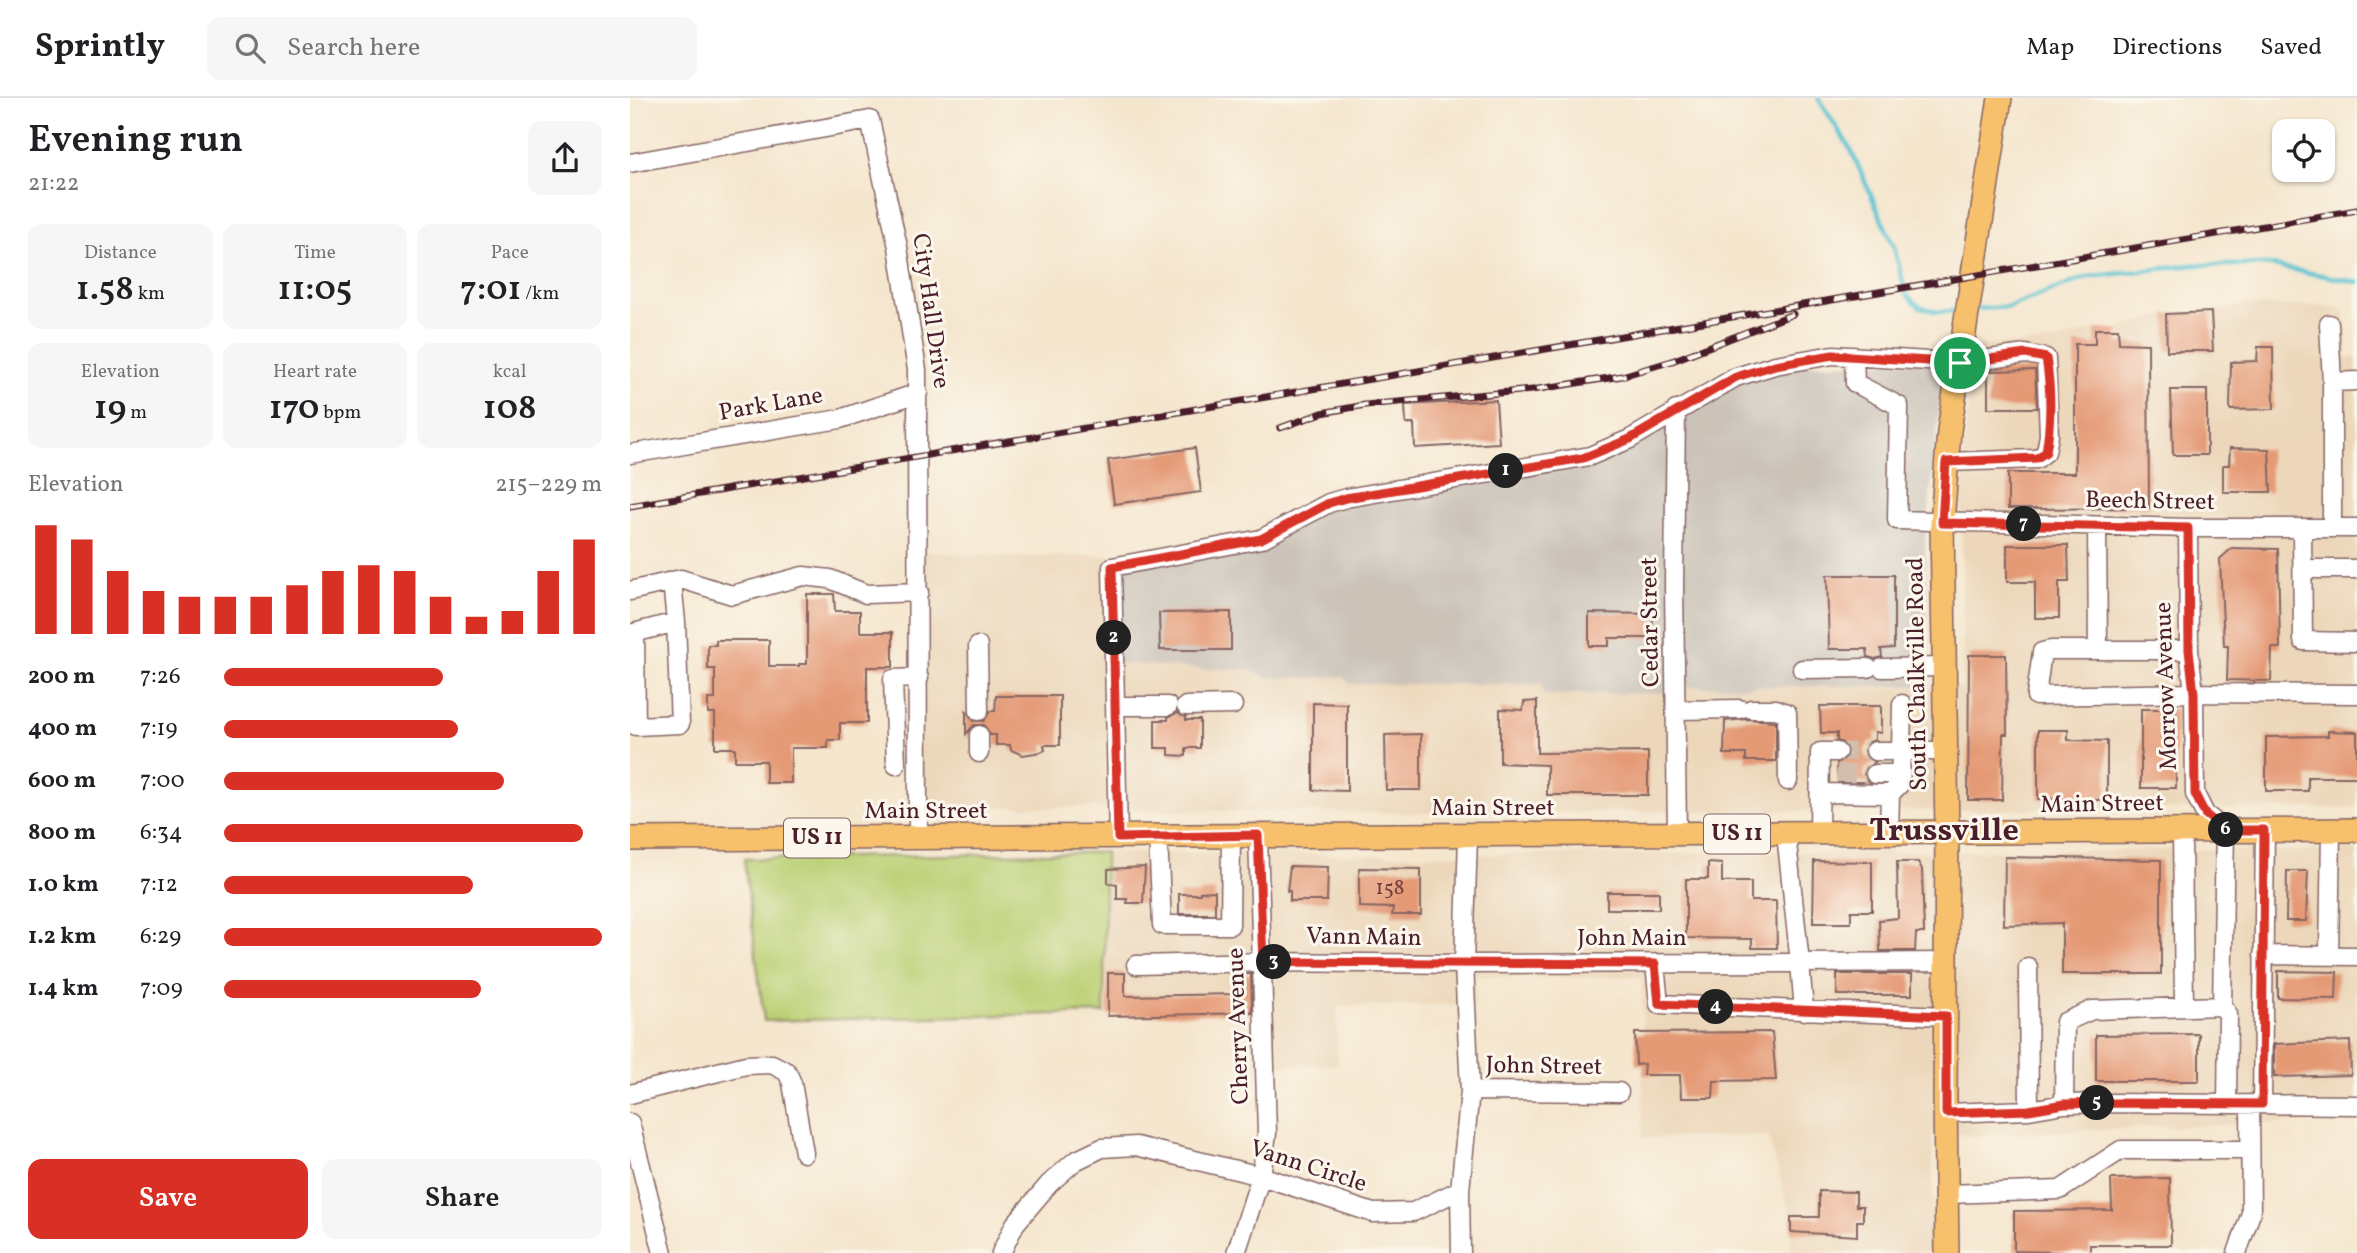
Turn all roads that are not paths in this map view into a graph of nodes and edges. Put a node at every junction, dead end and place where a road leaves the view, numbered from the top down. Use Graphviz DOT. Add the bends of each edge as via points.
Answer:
graph roads {
  1 [pos="2000,98"];
  2 [pos="630,163"];
  3 [pos="2329,324"];
  4 [pos="1854,356"];
  5 [pos="1960,363"];
  6 [pos="2357,381"];
  7 [pos="2332,382"];
  8 [pos="918,393"];
  9 [pos="1676,410"];
  10 [pos="630,454"];
  11 [pos="1946,462"];
  12 [pos="1942,523"];
  13 [pos="2097,526"];
  14 [pos="2188,528"];
  15 [pos="2302,528"];
  16 [pos="2332,528"];
  17 [pos="2357,528"];
  18 [pos="2303,569"];
  19 [pos="2357,569"];
  20 [pos="672,581"];
  21 [pos="630,591"];
  22 [pos="919,592"];
  23 [pos="676,622"];
  24 [pos="633,634"];
  25 [pos="2357,642"];
  26 [pos="978,646"];
  27 [pos="2098,650"];
  28 [pos="2189,650"];
  29 [pos="1944,667"];
  30 [pos="1802,670"];
  31 [pos="919,678"];
  32 [pos="2194,693"];
  33 [pos="2357,694"];
  34 [pos="1233,705"];
  35 [pos="1902,705"];
  36 [pos="1115,706"];
  37 [pos="1676,710"];
  38 [pos="979,711"];
  39 [pos="1875,751"];
  40 [pos="1901,751"];
  41 [pos="1946,751"];
  42 [pos="1838,752"];
  43 [pos="895,765"];
  44 [pos="1875,774"];
  45 [pos="1901,774"];
  46 [pos="1788,781"];
  47 [pos="1819,793"];
  48 [pos="1890,794"];
  49 [pos="2225,830"];
  50 [pos="2264,830"];
  51 [pos="2331,830"];
  52 [pos="2357,830"];
  53 [pos="2182,831"];
  54 [pos="1677,834"];
  55 [pos="1786,834"];
  56 [pos="1819,834"];
  57 [pos="1889,834"];
  58 [pos="1947,834"];
  59 [pos="1231,835"];
  60 [pos="1258,835"];
  61 [pos="1468,836"];
  62 [pos="1158,837"];
  63 [pos="918,838"];
  64 [pos="1118,838"];
  65 [pos="630,839"];
  66 [pos="2263,955"];
  67 [pos="2329,956"];
  68 [pos="2357,956"];
  69 [pos="1263,962"];
  70 [pos="1947,962"];
  71 [pos="1800,963"];
  72 [pos="1464,964"];
  73 [pos="1655,964"];
  74 [pos="1136,965"];
  75 [pos="2028,967"];
  76 [pos="2222,1006"];
  77 [pos="2184,1007"];
  78 [pos="1804,1011"];
  79 [pos="1946,1016"];
  80 [pos="1470,1091"];
  81 [pos="1619,1093"];
  82 [pos="630,1094"];
  83 [pos="2064,1104"];
  84 [pos="2227,1104"];
  85 [pos="2256,1104"];
  86 [pos="2357,1105"];
  87 [pos="2029,1110"];
  88 [pos="1946,1113"];
  89 [pos="630,1124"];
  90 [pos="2250,1150"];
  91 [pos="804,1153"];
  92 [pos="1261,1176"];
  93 [pos="1460,1190"];
  94 [pos="1946,1194"];
  95 [pos="663,1253"];
  96 [pos="1001,1253"];
  97 [pos="1236,1253"];
  98 [pos="1461,1253"];
  99 [pos="1947,1253"];
  100 [pos="2237,1253"];
  1 -- 5 [label="main road, South Chalkville Road"];
  2 -- 8 [label="street, City Hall Drive" via="870,120 898,247"];
  3 -- 7 [label="street"];
  4 -- 5 [label="street"];
  4 -- 9 [label="street" via="1775,365 1736,377"];
  4 -- 12 [label="street, Beech Street" via="1855,383 1899,406 1897,520"];
  5 -- 11 [label="main road, South Chalkville Road"];
  5 -- 11 [label="street" via="2026,354 2046,358 2049,435 2046,452 2037,458"];
  6 -- 7 [label="street"];
  7 -- 16 [label="street"];
  8 -- 10 [label="street, Park Lane" via="840,419"];
  8 -- 22 [label="street, City Hall Drive"];
  9 -- 36 [label="street" via="1630,439 1583,458 1346,498 1261,539 1112,567"];
  9 -- 37 [label="street, Cedar Street"];
  11 -- 12 [label="main road, South Chalkville Road"];
  12 -- 13 [label="street, Beech Street"];
  12 -- 29 [label="main road, South Chalkville Road"];
  13 -- 14 [label="street, Beech Street"];
  13 -- 27 [label="street"];
  14 -- 15 [label="street, Beech Street"];
  14 -- 28 [label="street, Morrow Avenue"];
  15 -- 16 [label="street, Beech Street"];
  15 -- 18 [label="street"];
  16 -- 17 [label="street, Beech Street"];
  18 -- 19 [label="street"];
  18 -- 25 [label="street" via="2303,641"];
  20 -- 21 [label="street"];
  20 -- 22 [label="street" via="681,579 732,595 803,576 830,579 866,594"];
  20 -- 23 [label="street"];
  22 -- 31 [label="street, City Hall Drive"];
  23 -- 24 [label="street"];
  23 -- 24 [label="street" via="680,724 636,726"];
  26 -- 38 [label="street"];
  27 -- 28 [label="street"];
  27 -- 32 [label="street" via="2042,652 2036,696"];
  28 -- 32 [label="street, Morrow Avenue"];
  29 -- 30 [label="street"];
  29 -- 41 [label="main road, South Chalkville Road"];
  31 -- 43 [label="street" via="893,679"];
  31 -- 63 [label="street, City Hall Drive"];
  32 -- 33 [label="street"];
  32 -- 49 [label="street, Morrow Avenue" via="2195,794 2205,814"];
  34 -- 36 [label="street"];
  35 -- 40 [label="street"];
  36 -- 64 [label="street"];
  37 -- 46 [label="street" via="1776,709 1787,713"];
  37 -- 54 [label="street, Cedar Street"];
  39 -- 40 [label="street"];
  40 -- 41 [label="street"];
  40 -- 45 [label="street"];
  41 -- 58 [label="main road, South Chalkville Road"];
  42 -- 47 [label="street" via="1820,752 1829,773"];
  44 -- 45 [label="street"];
  45 -- 48 [label="street" via="1900,784"];
  47 -- 48 [label="street"];
  47 -- 56 [label="street"];
  48 -- 57 [label="street"];
  49 -- 50 [label="main road, Main Street / US 11"];
  49 -- 53 [label="main road, Main Street / US 11"];
  49 -- 76 [label="street"];
  50 -- 51 [label="main road, Main Street / US 11"];
  50 -- 66 [label="street"];
  51 -- 52 [label="main road, Main Street / US 11"];
  51 -- 67 [label="street"];
  53 -- 58 [label="main road, Main Street / US 11"];
  53 -- 77 [label="street"];
  54 -- 55 [label="main road, Main Street / US 11"];
  54 -- 61 [label="main road, Main Street / US 11"];
  55 -- 56 [label="main road, Main Street / US 11"];
  55 -- 71 [label="street"];
  56 -- 57 [label="main road, Main Street / US 11"];
  57 -- 58 [label="main road, Main Street / US 11"];
  58 -- 70 [label="main road, South Chalkville Road"];
  59 -- 60 [label="main road, Main Street / US 11"];
  59 -- 62 [label="main road, Main Street / US 11"];
  59 -- 62 [label="street" via="1230,925 1162,925"];
  60 -- 61 [label="main road, Main Street / US 11"];
  60 -- 69 [label="street, Cherry Avenue"];
  61 -- 72 [label="street"];
  62 -- 64 [label="main road, Main Street / US 11"];
  63 -- 64 [label="main road, Main Street / US 11"];
  63 -- 65 [label="main road, Main Street / US 11"];
  66 -- 67 [label="street"];
  66 -- 85 [label="street"];
  67 -- 68 [label="street"];
  69 -- 72 [label="street, Vann Main"];
  69 -- 74 [label="street, Vann Main"];
  69 -- 92 [label="street, Cherry Avenue" via="1267,1133"];
  70 -- 71 [label="street, John Main"];
  70 -- 79 [label="main road, South Chalkville Road"];
  71 -- 73 [label="street, John Main"];
  71 -- 78 [label="street"];
  72 -- 73 [label="street, John Main"];
  72 -- 80 [label="street"];
  73 -- 78 [label="street" via="1659,1004"];
  75 -- 87 [label="street"];
  76 -- 77 [label="street"];
  76 -- 84 [label="street" via="2228,1014"];
  77 -- 83 [label="street" via="2092,1010 2065,1022"];
  78 -- 79 [label="street"];
  79 -- 88 [label="main road, South Chalkville Road"];
  80 -- 81 [label="street, John Street"];
  80 -- 93 [label="street"];
  82 -- 91 [label="street" via="746,1065 772,1064 787,1072 792,1083"];
  83 -- 84 [label="street"];
  83 -- 87 [label="street"];
  84 -- 85 [label="street"];
  85 -- 86 [label="street"];
  85 -- 90 [label="street"];
  87 -- 88 [label="street"];
  88 -- 94 [label="main road, South Chalkville Road"];
  89 -- 95 [label="street"];
  90 -- 94 [label="street" via="2121,1150 2060,1190"];
  90 -- 100 [label="street" via="2251,1213"];
  92 -- 93 [label="street, Vann Circle" via="1373,1213 1413,1212"];
  92 -- 96 [label="street, Vann Circle" via="1136,1146 1102,1148 1075,1161 1049,1185 1015,1224"];
  92 -- 97 [label="street, Cherry Avenue"];
  93 -- 98 [label="street"];
  94 -- 99 [label="main road, South Chalkville Road"];
}
